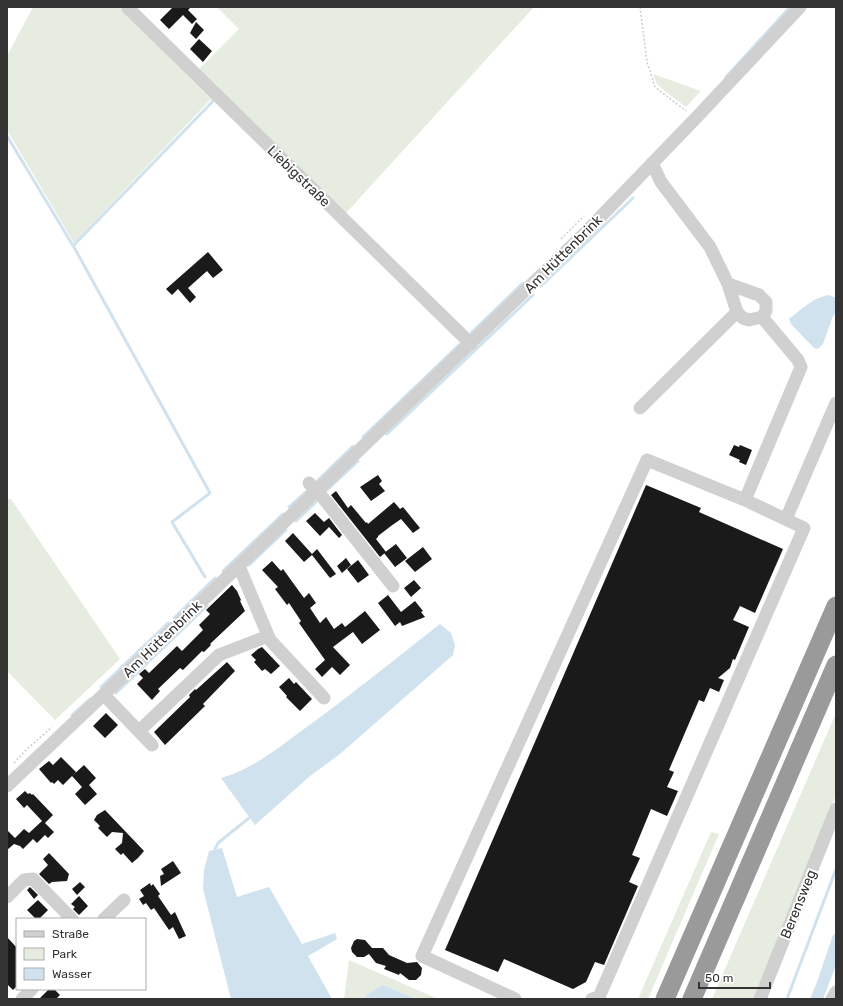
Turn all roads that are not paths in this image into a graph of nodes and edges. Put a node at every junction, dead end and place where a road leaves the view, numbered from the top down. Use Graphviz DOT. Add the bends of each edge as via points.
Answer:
graph roads {
  1 [pos="127,7"];
  2 [pos="800,7"];
  3 [pos="652,163"];
  4 [pos="728,284"];
  5 [pos="737,312"];
  6 [pos="762,317"];
  7 [pos="471,344"];
  8 [pos="836,403"];
  9 [pos="640,408"];
  10 [pos="313,487"];
  11 [pos="745,500"];
  12 [pos="786,519"];
  13 [pos="238,567"];
  14 [pos="393,586"];
  15 [pos="836,606"];
  16 [pos="268,636"];
  17 [pos="836,665"];
  18 [pos="104,695"];
  19 [pos="324,698"];
  20 [pos="139,731"];
  21 [pos="152,745"];
  22 [pos="7,786"];
  23 [pos="836,808"];
  24 [pos="7,897"];
  25 [pos="124,900"];
  26 [pos="71,918"];
  27 [pos="105,918"];
  28 [pos="836,992"];
  29 [pos="515,999"];
  30 [pos="592,999"];
  31 [pos="665,999"];
  32 [pos="692,999"];
  33 [pos="760,999"];
  34 [pos="832,999"];
  1 -- 7 [label="street, Liebigstraße"];
  2 -- 3 [label="street, Am Hüttenbrink"];
  3 -- 4 [label="street" via="661,182 710,247"];
  3 -- 7 [label="street, Am Hüttenbrink" via="582,236"];
  4 -- 5 [label="street"];
  4 -- 6 [label="street" via="759,295 766,302 766,310"];
  5 -- 6 [label="street" via="749,320"];
  5 -- 9 [label="street"];
  6 -- 11 [label="street" via="801,367"];
  7 -- 10 [label="street, Am Hüttenbrink"];
  8 -- 12 [label="street"];
  10 -- 13 [label="street, Am Hüttenbrink" via="286,512"];
  10 -- 14 [label="street"];
  11 -- 12 [label="street"];
  11 -- 29 [label="street" via="647,460 422,956"];
  12 -- 30 [label="street" via="804,528 599,997"];
  13 -- 16 [label="street"];
  13 -- 18 [label="street, Am Hüttenbrink" via="220,576 172,622"];
  15 -- 31 [label="highway"];
  16 -- 19 [label="street"];
  16 -- 20 [label="street" via="219,655"];
  17 -- 32 [label="highway"];
  18 -- 20 [label="street"];
  18 -- 22 [label="street, Am Hüttenbrink" via="31,754"];
  20 -- 21 [label="street"];
  23 -- 33 [label="street, Berensweg"];
  24 -- 26 [label="street" via="24,880 33,879"];
  25 -- 27 [label="street"];
  28 -- 34 [label="street"];
}
